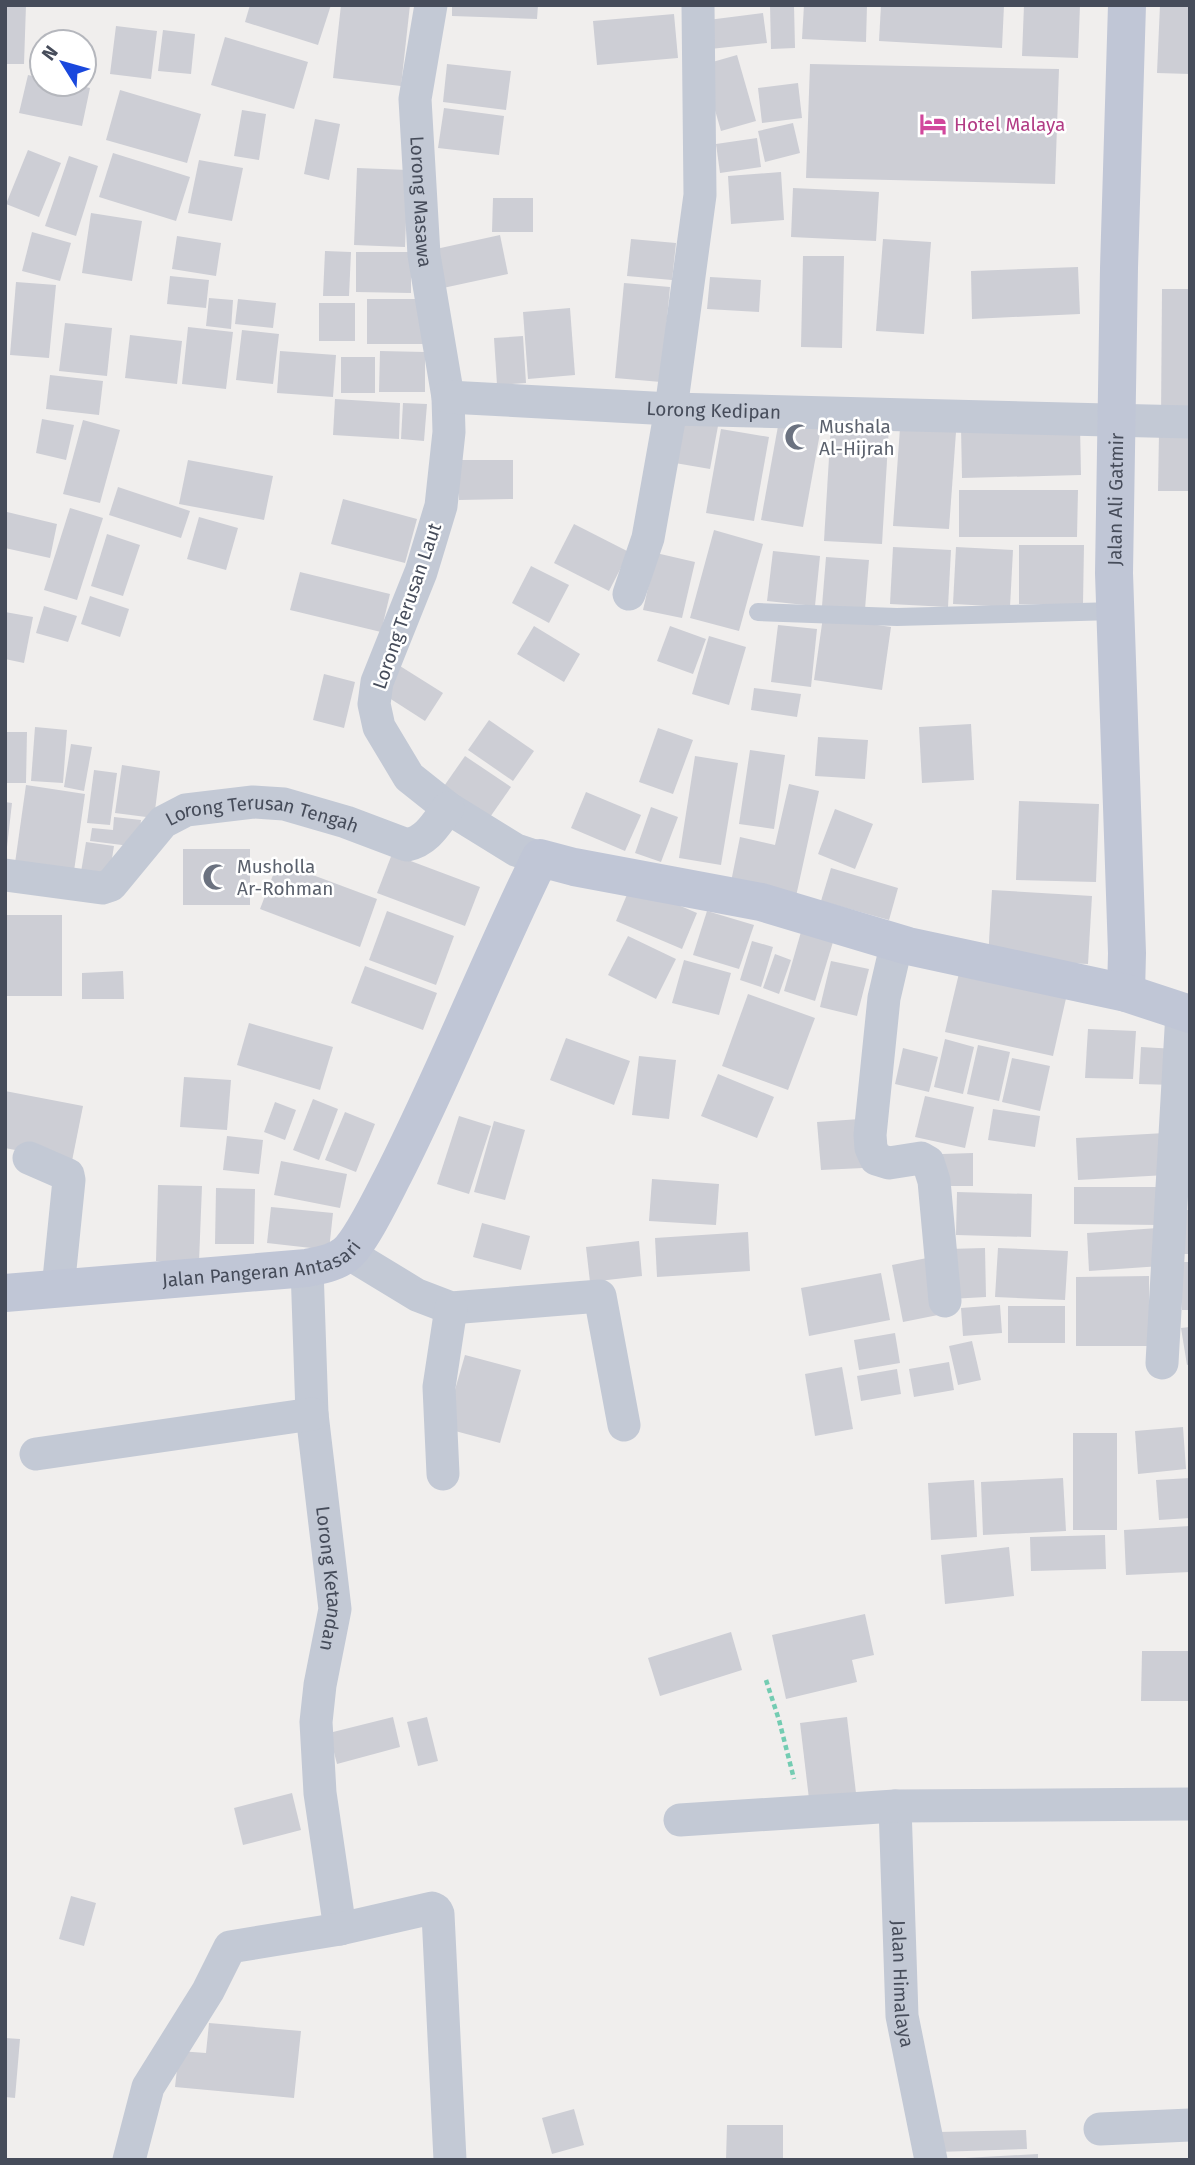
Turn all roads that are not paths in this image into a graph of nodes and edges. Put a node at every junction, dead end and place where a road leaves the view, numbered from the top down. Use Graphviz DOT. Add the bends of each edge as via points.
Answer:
graph roads {
  1 [pos="431,5"];
  2 [pos="698,5"];
  3 [pos="1127,5"];
  4 [pos="448,397"];
  5 [pos="671,409"];
  6 [pos="1116,421"];
  7 [pos="1190,422"];
  8 [pos="629,594"];
  9 [pos="758,611"];
  10 [pos="1115,611"];
  11 [pos="448,808"];
  12 [pos="540,858"];
  13 [pos="5,875"];
  14 [pos="897,942"];
  15 [pos="1126,993"];
  16 [pos="1186,1013"];
  17 [pos="29,1158"];
  18 [pos="348,1253"];
  19 [pos="307,1268"];
  20 [pos="58,1289"];
  21 [pos="5,1293"];
  22 [pos="945,1301"];
  23 [pos="451,1308"];
  24 [pos="1162,1363"];
  25 [pos="312,1414"];
  26 [pos="624,1425"];
  27 [pos="36,1454"];
  28 [pos="443,1474"];
  29 [pos="1190,1804"];
  30 [pos="895,1806"];
  31 [pos="680,1820"];
  32 [pos="340,1929"];
  33 [pos="1190,2125"];
  34 [pos="1100,2129"];
  35 [pos="129,2160"];
  36 [pos="450,2160"];
  37 [pos="931,2160"];
  1 -- 4 [label="street, Lorong Masawa" via="415,99 424,255"];
  2 -- 5 [label="street" via="700,195"];
  3 -- 6 [label="street, Jalan Ali Gatmir"];
  4 -- 5 [label="street, Lorong Kedipan"];
  4 -- 11 [label="street, Lorong Terusan Laut" via="441,506 421,572 377,682 374,705 379,727 409,777"];
  5 -- 6 [label="street, Lorong Kedipan"];
  5 -- 8 [label="street" via="648,538"];
  6 -- 7 [label="street, Lorong Kedipan"];
  6 -- 10 [label="street, Jalan Ali Gatmir"];
  9 -- 10 [label="lane" via="897,617"];
  10 -- 15 [label="street, Jalan Ali Gatmir"];
  11 -- 12 [label="street, Lorong Terusan Laut" via="516,850"];
  11 -- 13 [label="street, Lorong Terusan Tengah" via="427,836 407,845 285,804 253,802 186,810 163,822 111,885 102,888"];
  12 -- 14 [label="street" via="761,902"];
  12 -- 18 [label="street, Jalan Pangeran Antasari" via="429,1104"];
  14 -- 15 [label="street"];
  14 -- 22 [label="street" via="884,998 871,1149 876,1158 889,1163 921,1158 928,1162 934,1181"];
  15 -- 16 [label="street"];
  16 -- 24 [label="street"];
  17 -- 20 [label="street" via="65,1173 69,1180"];
  18 -- 19 [label="street, Jalan Pangeran Antasari"];
  18 -- 23 [label="street" via="417,1295"];
  19 -- 20 [label="street, Jalan Pangeran Antasari"];
  19 -- 25 [label="street, Lorong Ketandan"];
  20 -- 21 [label="street, Jalan Pangeran Antasari"];
  23 -- 26 [label="street" via="600,1296"];
  23 -- 28 [label="street" via="439,1387"];
  25 -- 27 [label="street"];
  25 -- 32 [label="street, Lorong Ketandan" via="335,1609 316,1722 320,1793"];
  29 -- 30 [label="street"];
  30 -- 31 [label="street"];
  30 -- 37 [label="street, Jalan Himalaya" via="902,2016"];
  32 -- 35 [label="street" via="230,1947 148,2087"];
  32 -- 36 [label="street" via="432,1908 438,1914"];
  33 -- 34 [label="street"];
}
